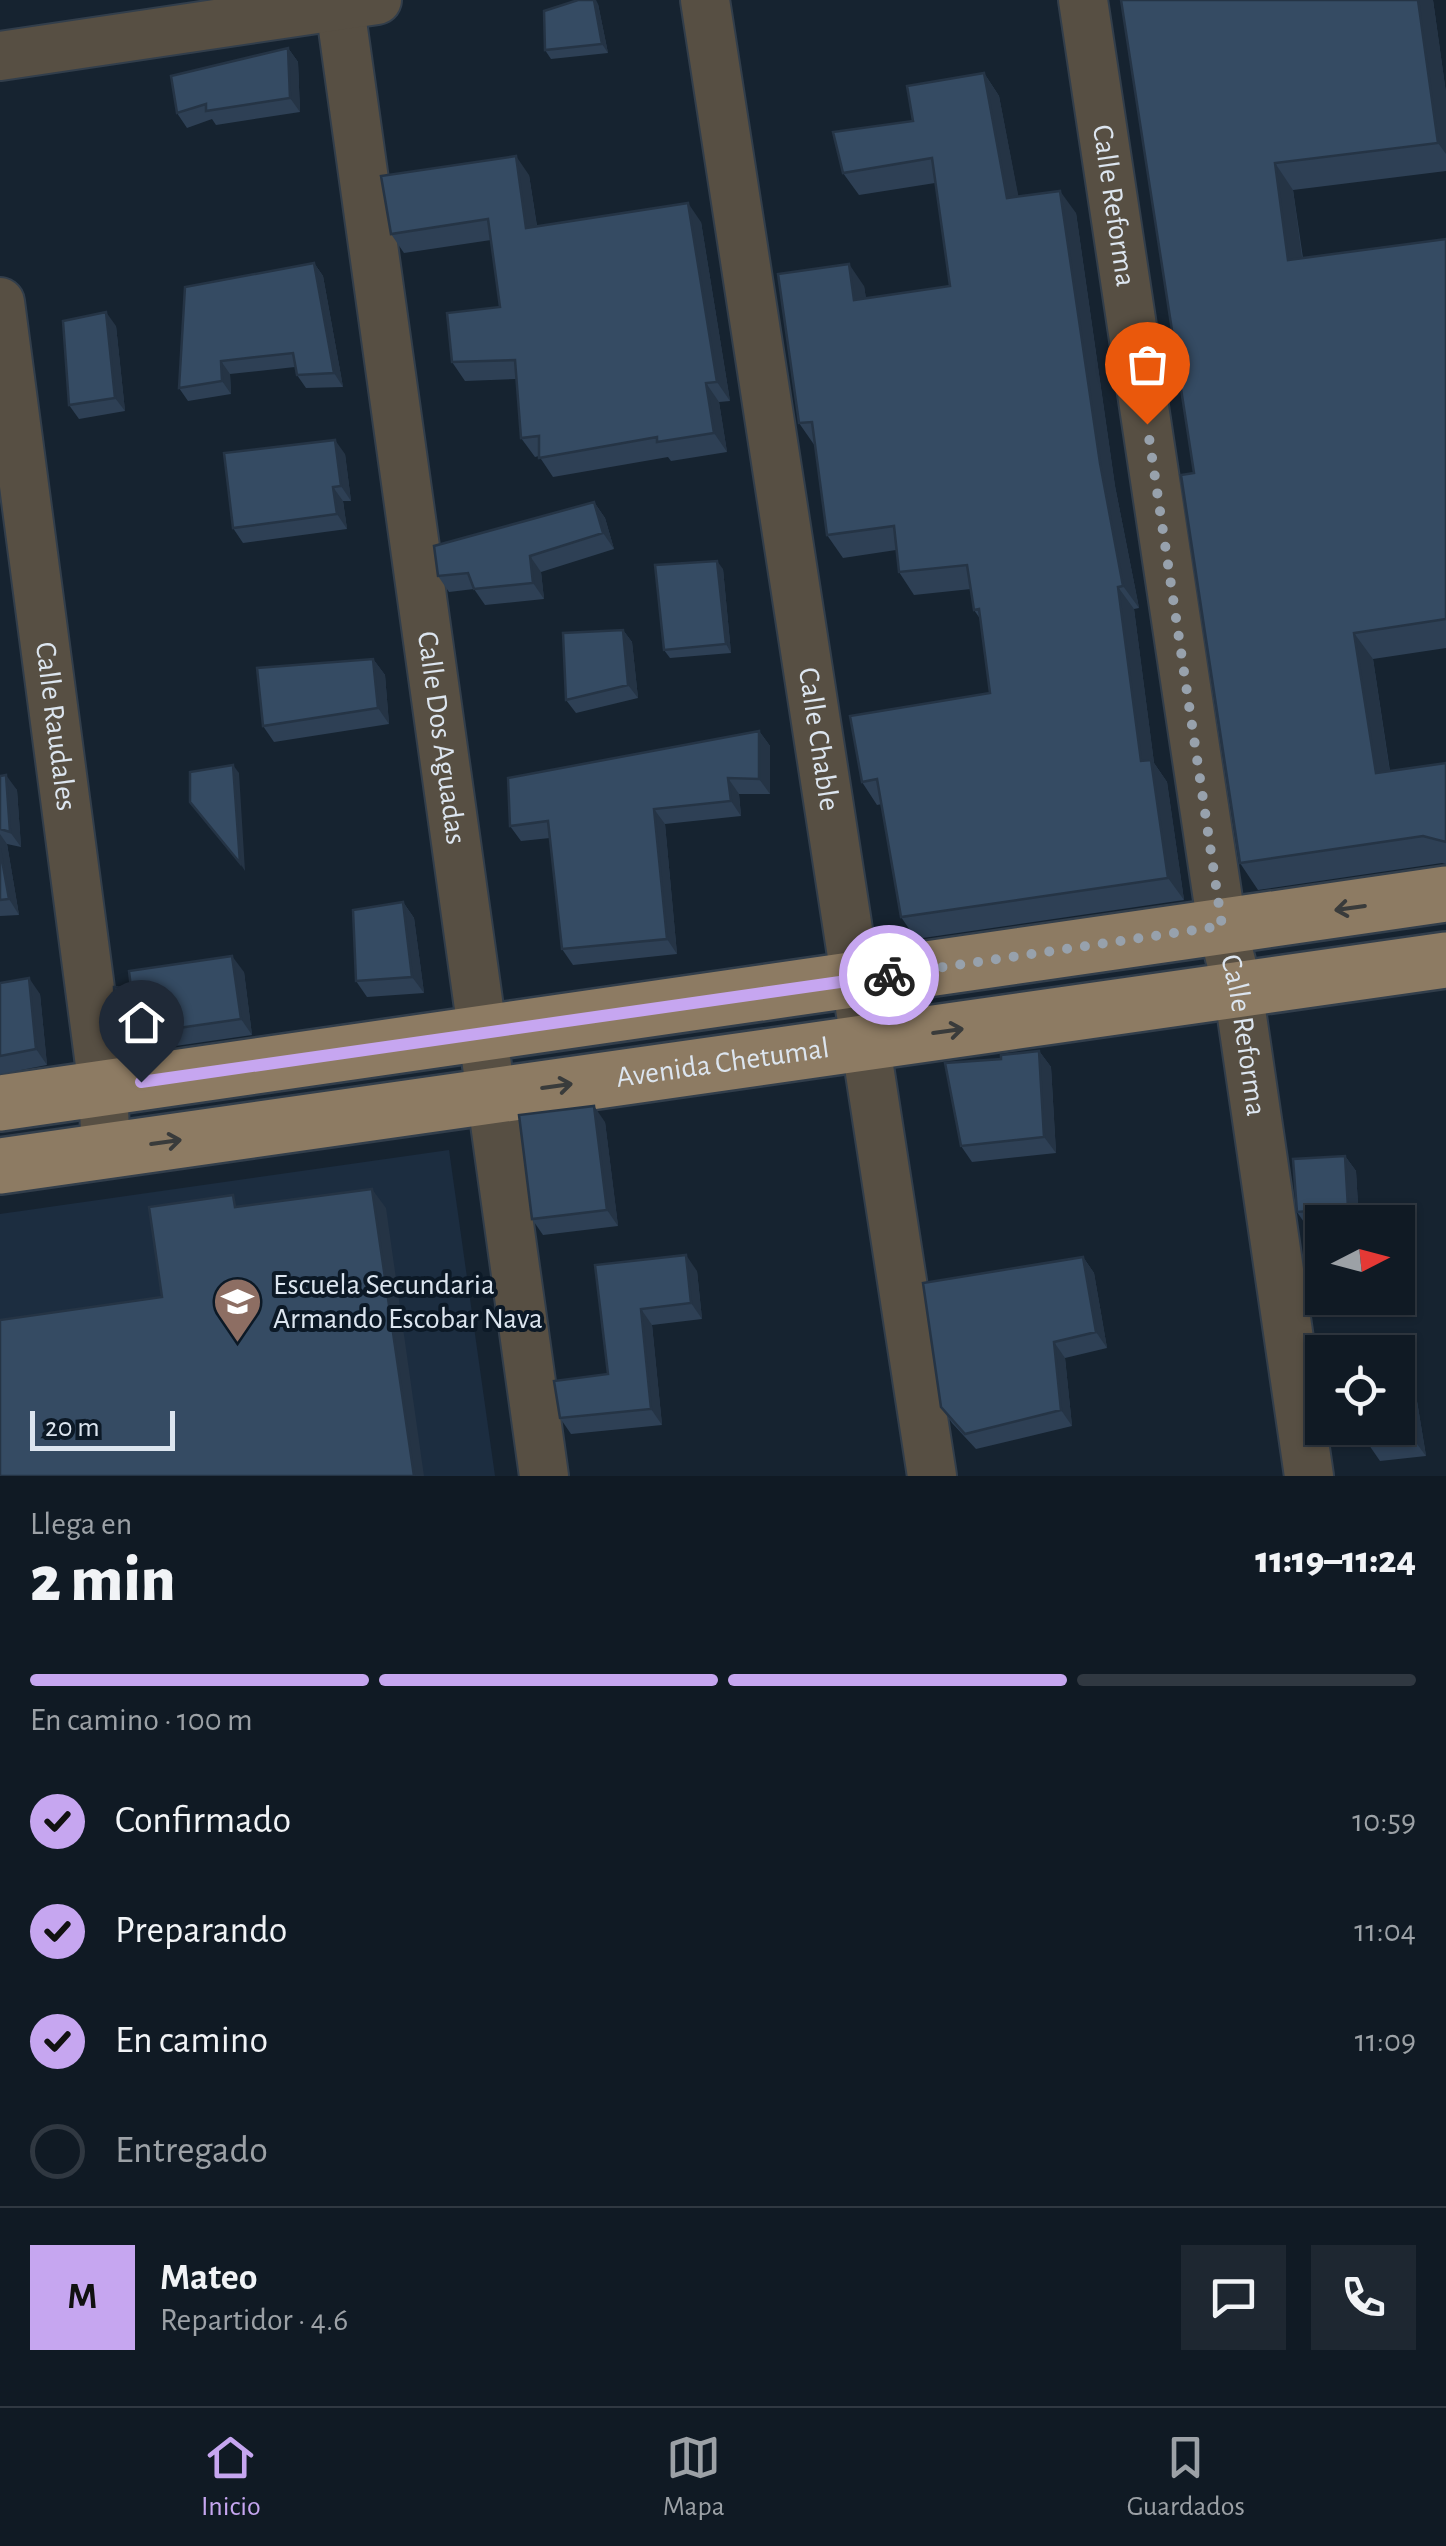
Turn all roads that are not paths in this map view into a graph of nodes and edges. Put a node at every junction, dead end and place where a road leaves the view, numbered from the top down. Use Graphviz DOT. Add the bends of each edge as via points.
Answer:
graph roads {
  1 [pos="705,0"];
  2 [pos="1083,0"];
  3 [pos="352,2"];
  4 [pos="0,56"];
  5 [pos="0,302"];
  6 [pos="1446,894"];
  7 [pos="1222,926"];
  8 [pos="1446,960"];
  9 [pos="852,980"];
  10 [pos="1238,990"];
  11 [pos="481,1034"];
  12 [pos="865,1042"];
  13 [pos="103,1088"];
  14 [pos="490,1096"];
  15 [pos="0,1103"];
  16 [pos="106,1151"];
  17 [pos="0,1166"];
  18 [pos="544,1476"];
  19 [pos="932,1476"];
  20 [pos="1309,1476"];
  1 -- 9 [label="street, Calle Chable"];
  2 -- 7 [label="street, Calle Reforma"];
  3 -- 4 [label="street"];
  3 -- 11 [label="street, Calle Dos Aguadas"];
  5 -- 13 [label="street, Calle Raudales"];
  6 -- 7 [label="main road, one-way"];
  7 -- 9 [label="main road"];
  7 -- 10 [label="street, Calle Reforma"];
  8 -- 10 [label="main road, Avenida Chetumal"];
  9 -- 11 [label="main road"];
  9 -- 12 [label="street, Calle Chable"];
  12 -- 10 [label="main road, Avenida Chetumal, one-way"];
  10 -- 20 [label="street, Calle Reforma"];
  11 -- 13 [label="main road"];
  11 -- 14 [label="street, Calle Dos Aguadas"];
  14 -- 12 [label="main road, Avenida Chetumal, one-way"];
  12 -- 19 [label="street, Calle Chable"];
  13 -- 15 [label="main road"];
  13 -- 16 [label="street, Calle Raudales"];
  16 -- 14 [label="main road, Avenida Chetumal, one-way"];
  14 -- 18 [label="street, Calle Dos Aguadas"];
  16 -- 17 [label="main road, Avenida Chetumal"];
}
